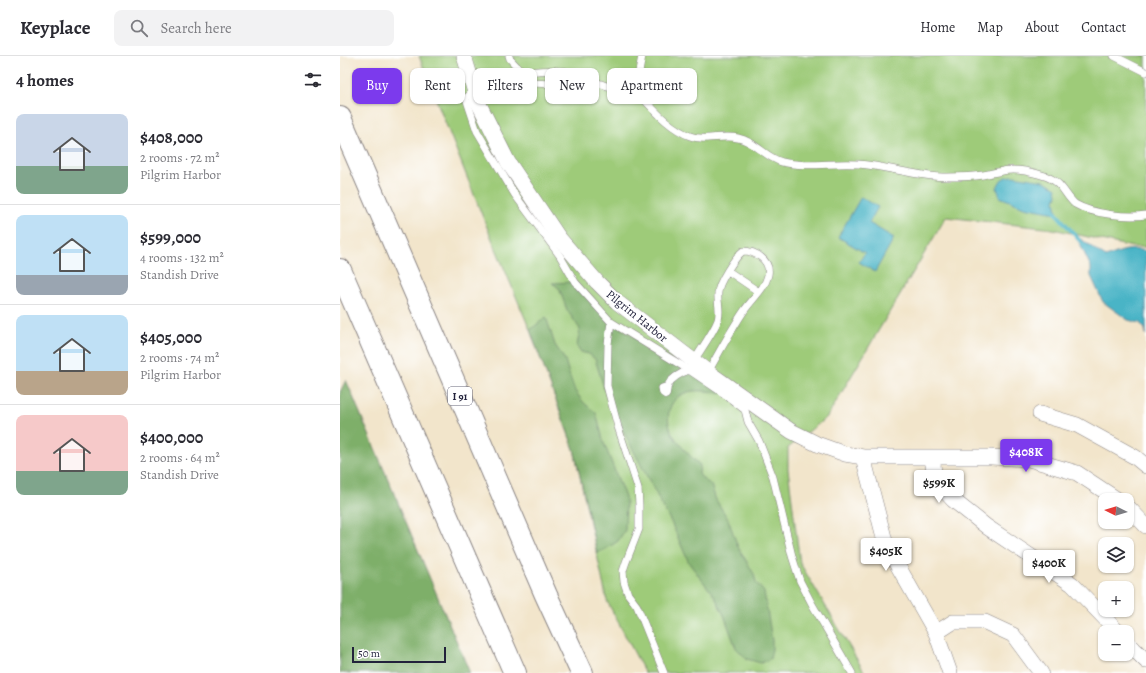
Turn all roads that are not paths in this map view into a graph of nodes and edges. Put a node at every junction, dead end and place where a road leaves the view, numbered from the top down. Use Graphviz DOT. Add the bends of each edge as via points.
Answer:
graph roads {
  1 [pos="464,56"];
  2 [pos="509,56"];
  3 [pos="642,56"];
  4 [pos="1114,56"];
  5 [pos="518,68"];
  6 [pos="640,68"];
  7 [pos="537,71"];
  8 [pos="1146,72"];
  9 [pos="473,84"];
  10 [pos="607,86"];
  11 [pos="473,97"];
  12 [pos="480,104"];
  13 [pos="648,104"];
  14 [pos="340,118"];
  15 [pos="1146,215"];
  16 [pos="340,270"];
  17 [pos="728,271"];
  18 [pos="759,292"];
  19 [pos="611,322"];
  20 [pos="692,366"];
  21 [pos="708,372"];
  22 [pos="668,386"];
  23 [pos="1040,414"];
  24 [pos="863,457"];
  25 [pos="932,457"];
  26 [pos="1146,466"];
  27 [pos="1108,493"];
  28 [pos="1134,513"];
  29 [pos="1146,526"];
  30 [pos="1111,625"];
  31 [pos="936,633"];
  32 [pos="1134,649"];
  33 [pos="1146,661"];
  34 [pos="515,673"];
  35 [pos="582,673"];
  36 [pos="664,673"];
  37 [pos="852,673"];
  38 [pos="950,673"];
  39 [pos="1041,673"];
  1 -- 9 [label="street, Pilgrim Harbor"];
  2 -- 5 [label="lane"];
  3 -- 6 [label="lane"];
  4 -- 8 [label="lane"];
  7 -- 10 [label="lane" via="575,73"];
  11 -- 19 [label="lane" via="466,98 477,131 515,195 560,256 575,282"];
  12 -- 20 [label="street, Pilgrim Harbor" via="508,162 558,238 617,302"];
  13 -- 15 [label="lane" via="671,126 684,133 700,138 739,138 781,162 804,165 859,164 947,177 972,176 1010,169 1052,178 1074,204 1085,208 1121,216"];
  14 -- 35 [label="highway, I 91"];
  16 -- 34 [label="highway"];
  17 -- 18 [label="lane"];
  17 -- 18 [label="lane" via="743,251 754,252 762,258 768,270 766,282"];
  17 -- 20 [label="lane" via="718,294 720,310 717,321"];
  18 -- 21 [label="lane"];
  19 -- 20 [label="lane"];
  19 -- 36 [label="lane" via="607,386 638,488 639,505 639,529 626,562 624,582 628,594 637,606"];
  20 -- 21 [label="street, Pilgrim Harbor"];
  20 -- 22 [label="lane" via="675,377"];
  20 -- 37 [label="lane" via="745,410 773,477 800,581"];
  21 -- 24 [label="street, Pilgrim Harbor" via="791,431 844,454"];
  23 -- 26 [label="street" via="1077,425 1135,457"];
  24 -- 25 [label="street, Pilgrim Harbor"];
  24 -- 31 [label="street" via="886,545"];
  25 -- 27 [label="street, Pilgrim Harbor" via="1029,459 1078,473"];
  25 -- 30 [label="street" via="935,480 953,500 987,527 1072,584"];
  28 -- 29 [label="street"];
  31 -- 38 [label="street"];
  31 -- 39 [label="street" via="952,622 985,622 1013,635"];
  32 -- 33 [label="street"];
}
